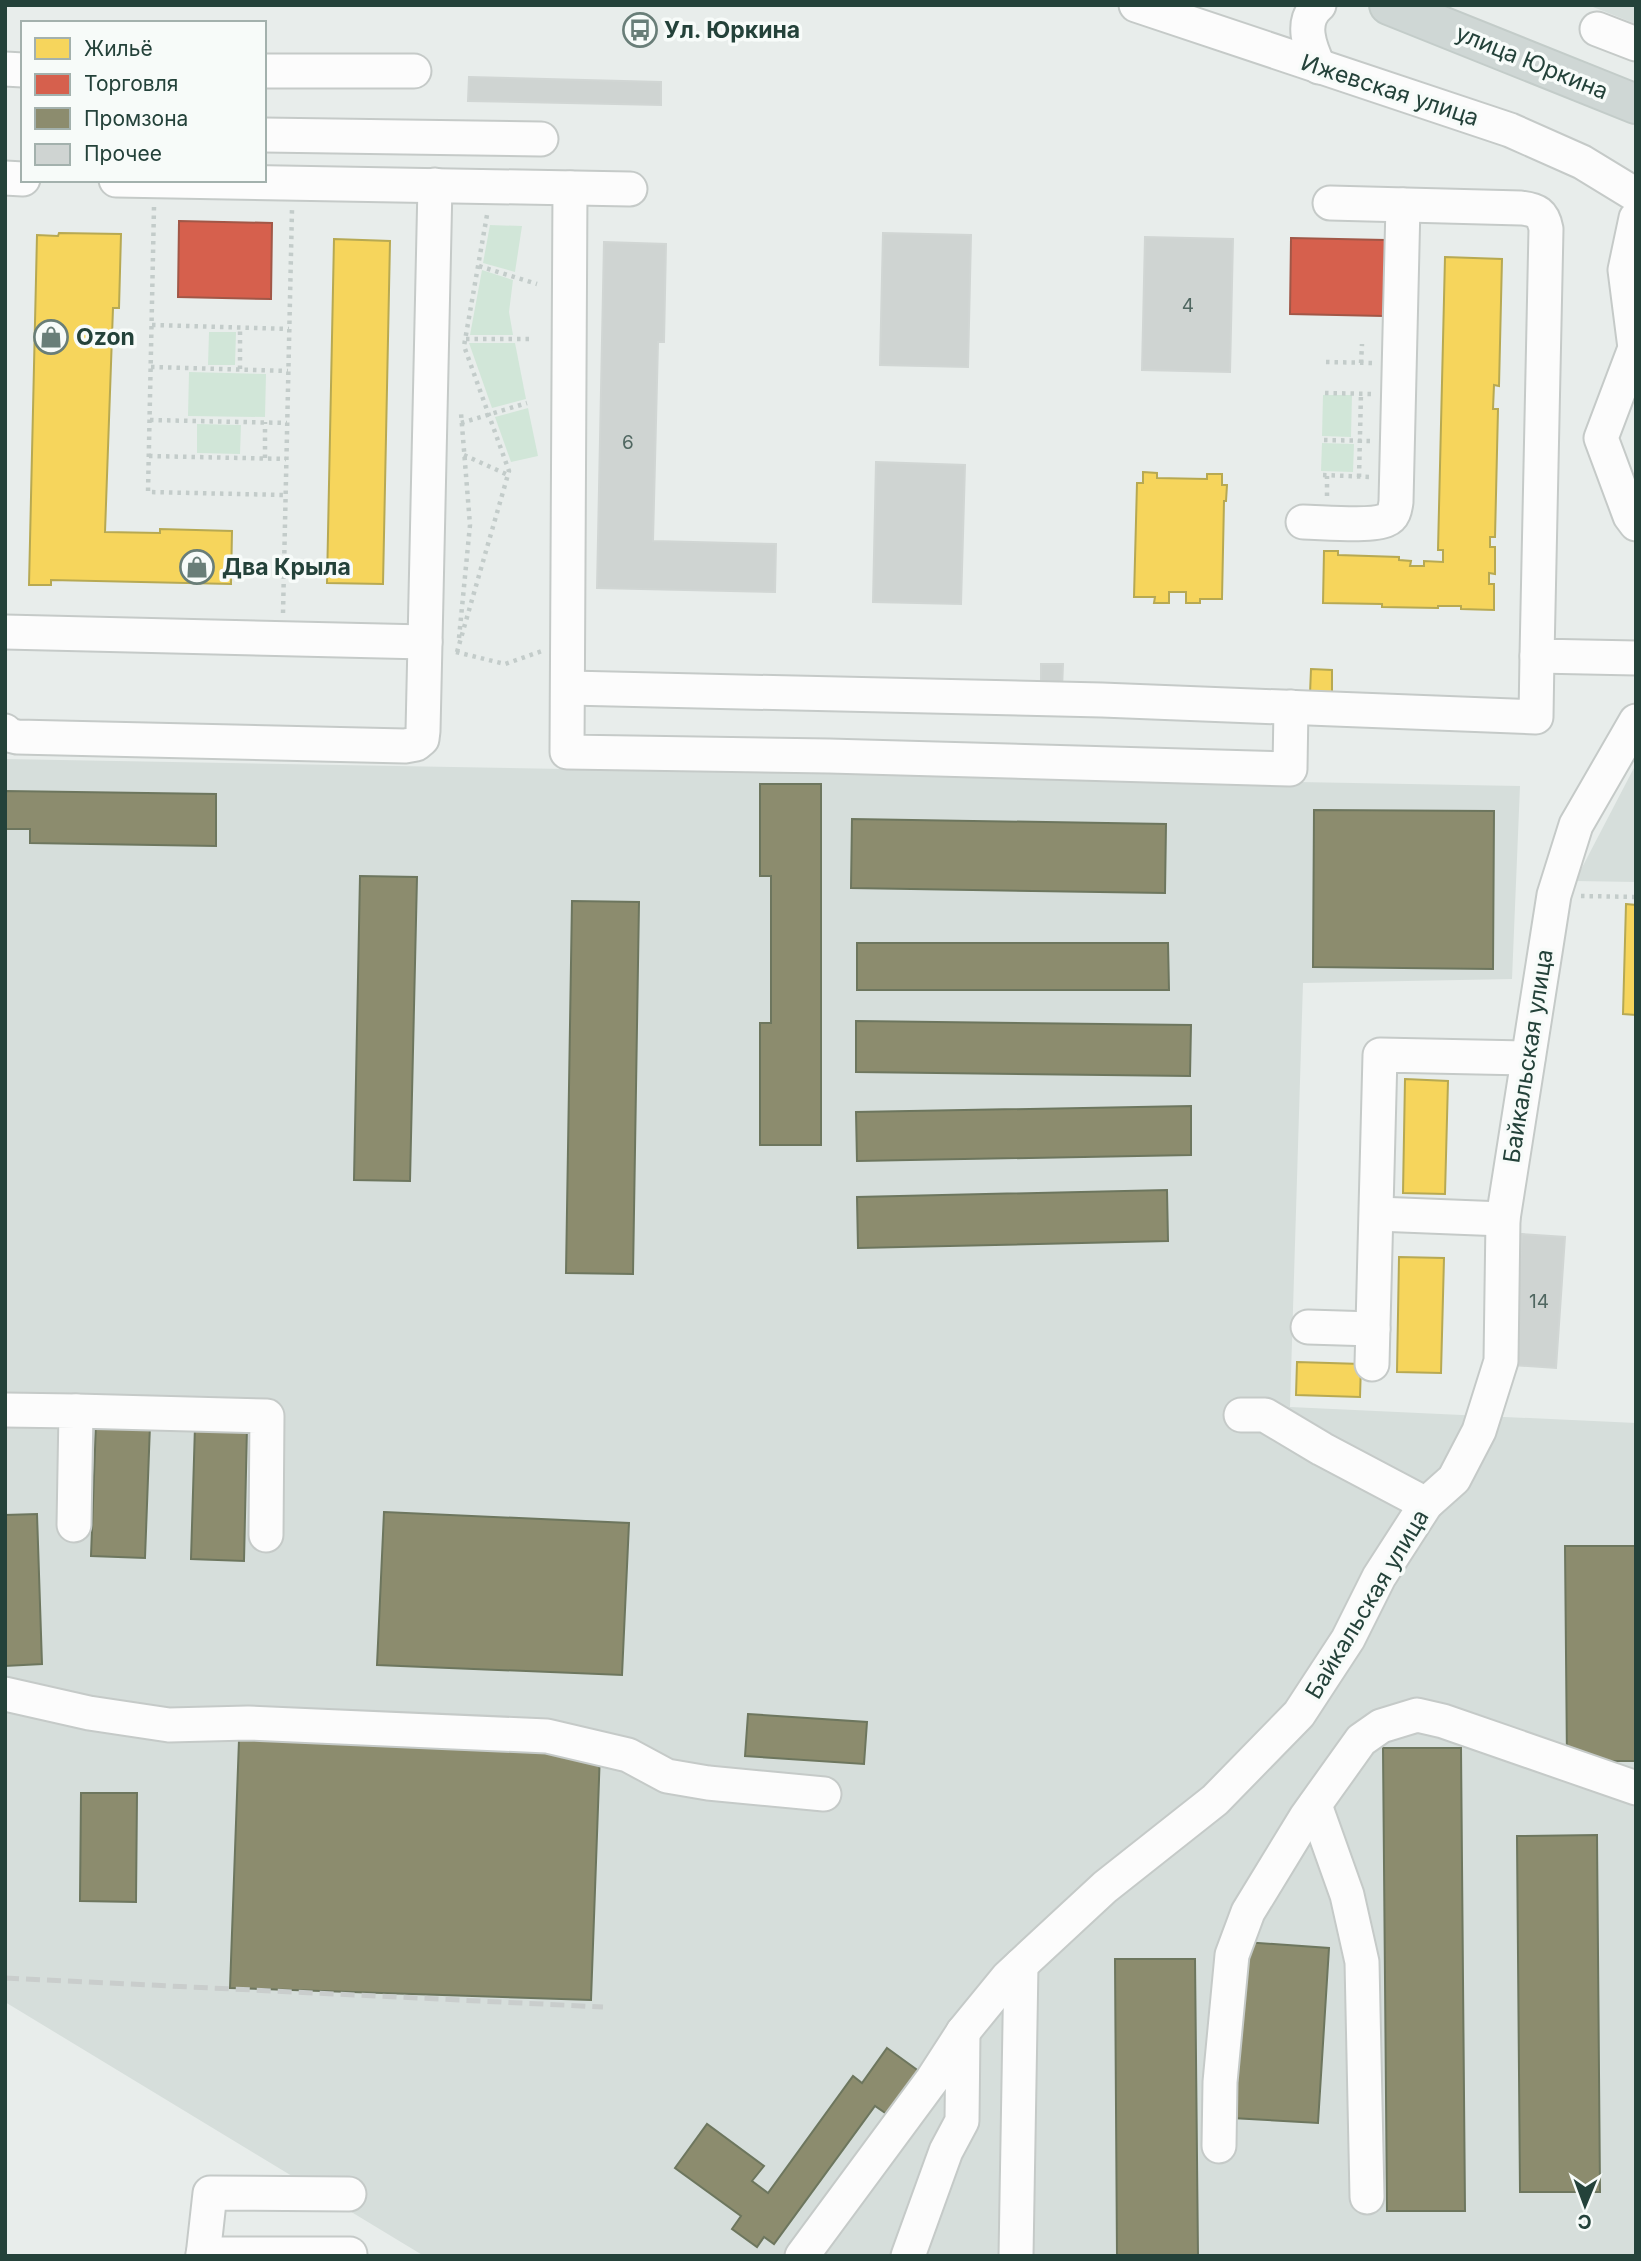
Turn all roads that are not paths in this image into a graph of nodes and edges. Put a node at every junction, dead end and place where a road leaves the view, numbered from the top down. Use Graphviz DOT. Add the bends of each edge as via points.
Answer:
graph roads {
  1 [pos="1136,5"];
  2 [pos="1319,5"];
  3 [pos="1389,5"];
  4 [pos="1597,29"];
  5 [pos="1636,44"];
  6 [pos="1319,67"];
  7 [pos="266,71"];
  8 [pos="414,71"];
  9 [pos="1636,104"];
  10 [pos="266,135"];
  11 [pos="499,139"];
  12 [pos="541,139"];
  13 [pos="260,182"];
  14 [pos="435,185"];
  15 [pos="493,186"];
  16 [pos="570,188"];
  17 [pos="630,189"];
  18 [pos="1636,195"];
  19 [pos="1330,203"];
  20 [pos="1403,205"];
  21 [pos="1636,218"];
  22 [pos="1635,349"];
  23 [pos="1303,522"];
  24 [pos="1636,524"];
  25 [pos="5,632"];
  26 [pos="425,643"];
  27 [pos="1537,656"];
  28 [pos="1636,658"];
  29 [pos="569,688"];
  30 [pos="1291,707"];
  31 [pos="1636,721"];
  32 [pos="5,731"];
  33 [pos="1528,1058"];
  34 [pos="1377,1214"];
  35 [pos="1503,1219"];
  36 [pos="1308,1328"];
  37 [pos="1373,1329"];
  38 [pos="1372,1364"];
  39 [pos="5,1410"];
  40 [pos="76,1411"];
  41 [pos="1241,1415"];
  42 [pos="1426,1504"];
  43 [pos="74,1525"];
  44 [pos="266,1535"];
  45 [pos="5,1694"];
  46 [pos="1636,1788"];
  47 [pos="824,1794"];
  48 [pos="1315,1805"];
  49 [pos="1021,1965"];
  50 [pos="963,2032"];
  51 [pos="1219,2146"];
  52 [pos="349,2194"];
  53 [pos="1367,2197"];
  54 [pos="350,2254"];
  55 [pos="203,2255"];
  56 [pos="802,2256"];
  57 [pos="908,2256"];
  58 [pos="1016,2256"];
  1 -- 6 [label="street, Ижевская улица"];
  2 -- 6 [label="street" via="1308,27 1309,45"];
  3 -- 9 [label="main road, улица Юркина"];
  4 -- 5 [label="street"];
  6 -- 18 [label="street, Ижевская улица" via="1510,130 1582,162"];
  7 -- 8 [label="street"];
  10 -- 11 [label="street"];
  11 -- 12 [label="street"];
  11 -- 15 [label="street"];
  13 -- 14 [label="street"];
  14 -- 15 [label="street"];
  14 -- 26 [label="street"];
  15 -- 16 [label="street"];
  16 -- 17 [label="street"];
  16 -- 29 [label="street"];
  19 -- 20 [label="street"];
  20 -- 23 [label="street" via="1394,513 1372,523"];
  20 -- 27 [label="street" via="1536,209 1544,218"];
  21 -- 22 [label="street" via="1625,270"];
  22 -- 24 [label="street" via="1601,438"];
  25 -- 26 [label="street"];
  26 -- 32 [label="street" via="423,732 416,744 17,737"];
  27 -- 28 [label="street"];
  27 -- 30 [label="street" via="1536,717"];
  29 -- 30 [label="street"];
  29 -- 30 [label="street" via="568,752 1290,769"];
  31 -- 33 [label="street, Байкальская улица" via="1576,825 1555,895"];
  33 -- 34 [label="street" via="1380,1055"];
  33 -- 35 [label="street, Байкальская улица"];
  34 -- 35 [label="street"];
  34 -- 37 [label="street"];
  35 -- 42 [label="street, Байкальская улица" via="1501,1361 1479,1431 1454,1479"];
  36 -- 37 [label="street"];
  37 -- 38 [label="street"];
  39 -- 40 [label="street"];
  40 -- 43 [label="street"];
  40 -- 44 [label="street" via="267,1416"];
  41 -- 42 [label="street" via="1265,1415"];
  42 -- 49 [label="street, Байкальская улица" via="1379,1577 1349,1639 1299,1714 1215,1800 1105,1887"];
  45 -- 47 [label="street" via="169,1725 247,1723 547,1737 628,1755 667,1776"];
  46 -- 48 [label="street" via="1418,1715 1381,1726 1361,1740"];
  48 -- 51 [label="street" via="1248,1912 1232,1955"];
  48 -- 53 [label="street" via="1347,1895 1362,1962"];
  49 -- 50 [label="street, Байкальская улица"];
  49 -- 58 [label="street"];
  50 -- 56 [label="street, Байкальская улица"];
  50 -- 57 [label="street" via="962,2121 946,2151"];
  52 -- 55 [label="street" via="210,2193"];
  54 -- 55 [label="street"];
}
